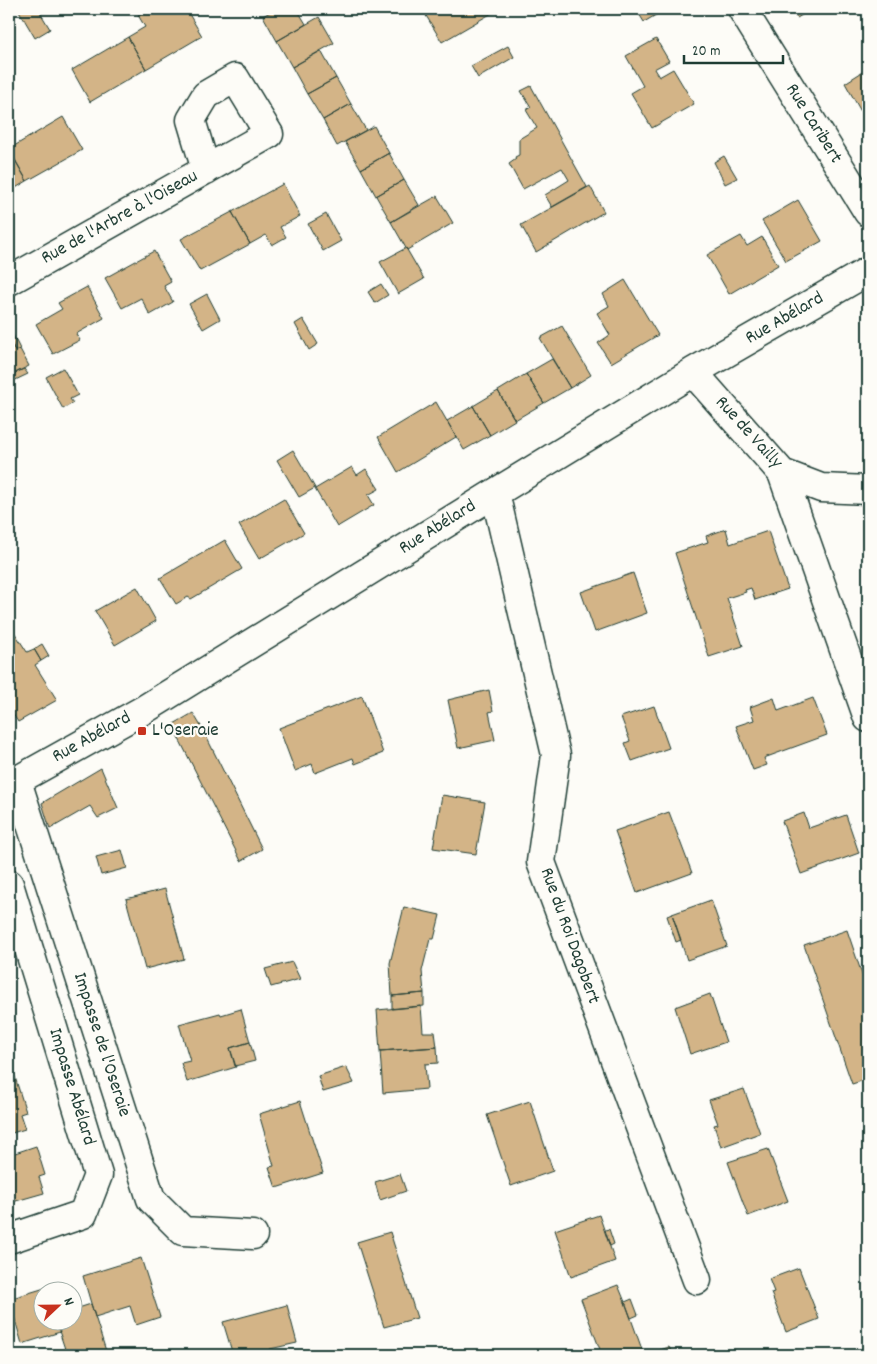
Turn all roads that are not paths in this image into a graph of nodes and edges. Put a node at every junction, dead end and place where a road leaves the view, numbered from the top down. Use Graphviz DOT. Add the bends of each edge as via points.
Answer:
graph roads {
  1 [pos="742,9"];
  2 [pos="206,170"];
  3 [pos="868,212"];
  4 [pos="868,271"];
  5 [pos="9,281"];
  6 [pos="693,372"];
  7 [pos="782,473"];
  8 [pos="868,490"];
  9 [pos="495,493"];
  10 [pos="868,718"];
  11 [pos="13,783"];
  12 [pos="9,884"];
  13 [pos="252,1235"];
  14 [pos="9,1239"];
  15 [pos="697,1280"];
  1 -- 3 [label="street, Rue Caribert"];
  2 -- 5 [label="street, Rue de l'Arbre à l'Oiseau"];
  4 -- 6 [label="street, Rue Abélard"];
  6 -- 7 [label="street, Rue de Vailly"];
  6 -- 9 [label="street, Rue Abélard"];
  7 -- 8 [label="street, Rue de Vailly" via="821,488"];
  7 -- 10 [label="street"];
  9 -- 11 [label="street, Rue Abélard" via="145,709"];
  9 -- 15 [label="street, Rue du Roi Dagobert" via="556,755 541,862"];
  11 -- 13 [label="street, Impasse de l'Oseraie" via="151,1199 183,1231"];
  12 -- 14 [label="street, Impasse Abélard" via="98,1175 83,1214"];
}
